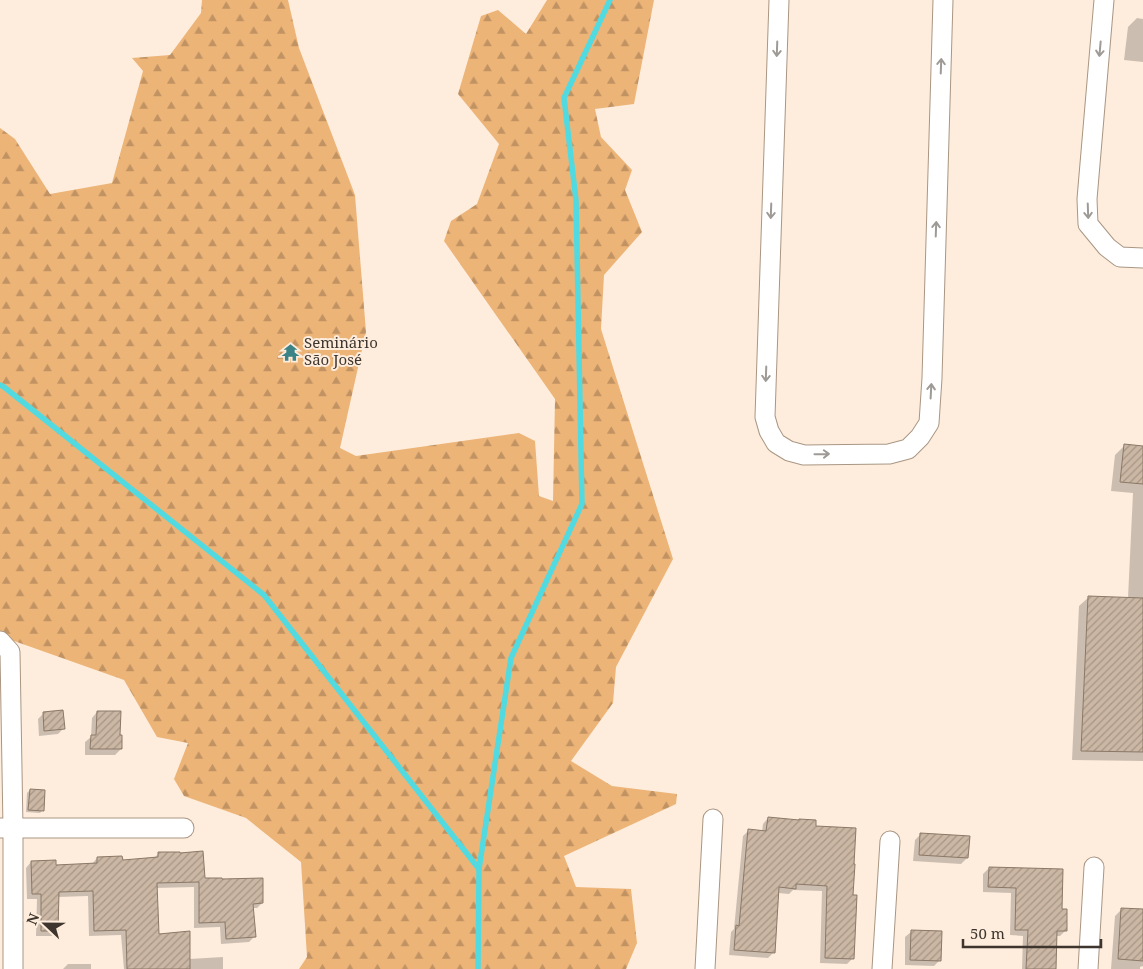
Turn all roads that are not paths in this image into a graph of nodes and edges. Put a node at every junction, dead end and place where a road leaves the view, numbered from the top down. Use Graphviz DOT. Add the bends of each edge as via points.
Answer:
graph roads {
  1 [pos="779,0"];
  2 [pos="943,0"];
  3 [pos="1104,0"];
  4 [pos="1143,258"];
  5 [pos="0,641"];
  6 [pos="713,819"];
  7 [pos="6,828"];
  8 [pos="184,828"];
  9 [pos="890,841"];
  10 [pos="1094,867"];
  11 [pos="13,969"];
  12 [pos="705,969"];
  13 [pos="882,969"];
  14 [pos="1088,969"];
  1 -- 2 [label="street, one-way" via="764,417 776,443 804,455 889,454 908,449 929,423"];
  3 -- 4 [label="street, one-way" via="1087,199 1088,224 1120,257"];
  5 -- 7 [label="street" via="10,652"];
  6 -- 12 [label="street"];
  7 -- 8 [label="street"];
  7 -- 11 [label="street"];
  9 -- 13 [label="street"];
  10 -- 14 [label="street"];
}
